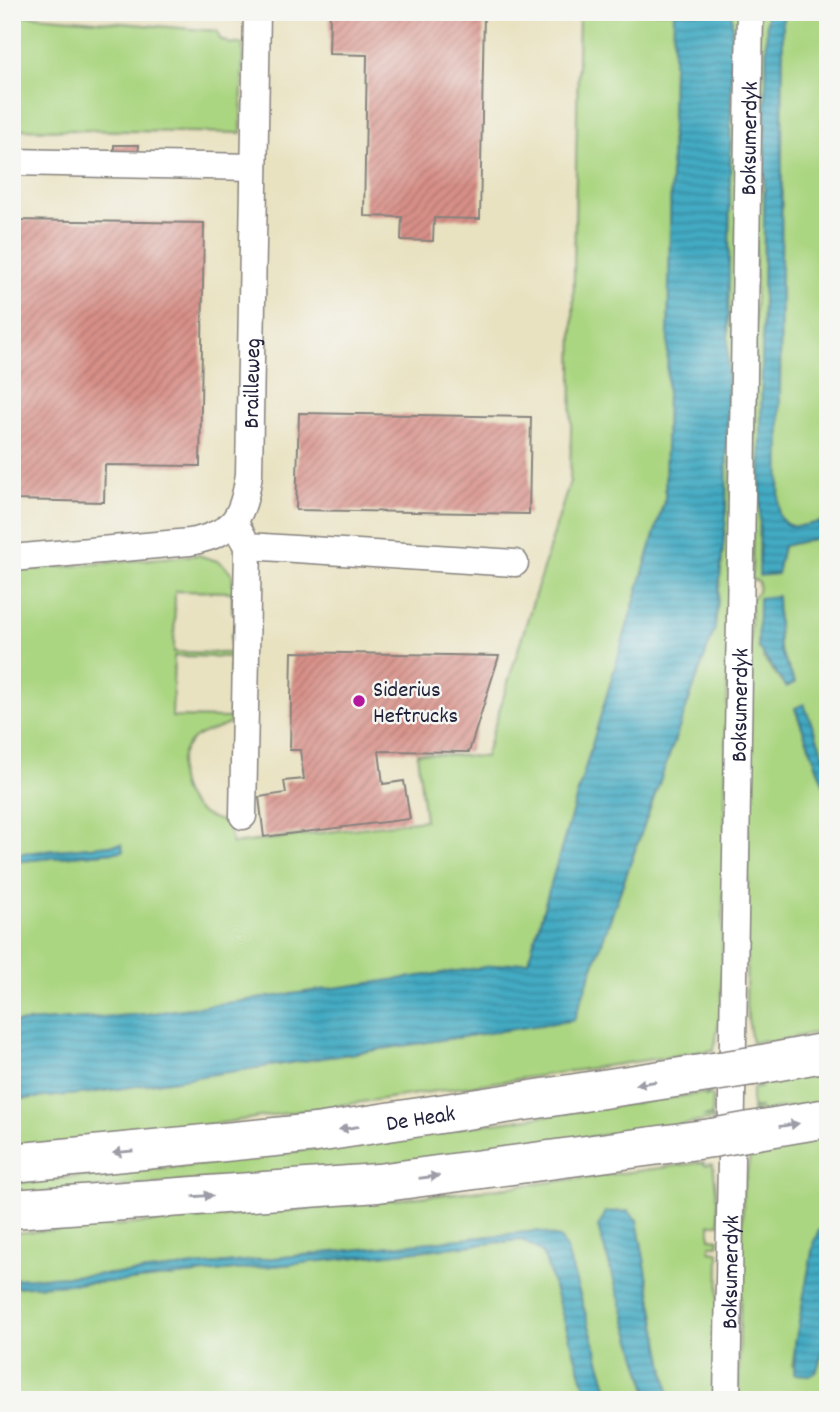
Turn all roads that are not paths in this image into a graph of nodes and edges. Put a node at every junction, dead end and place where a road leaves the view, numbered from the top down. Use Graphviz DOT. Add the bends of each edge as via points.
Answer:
graph roads {
  1 [pos="257,12"];
  2 [pos="750,12"];
  3 [pos="12,162"];
  4 [pos="254,167"];
  5 [pos="234,523"];
  6 [pos="248,546"];
  7 [pos="12,558"];
  8 [pos="515,564"];
  9 [pos="243,816"];
  10 [pos="828,1052"];
  11 [pos="828,1118"];
  12 [pos="12,1163"];
  13 [pos="12,1209"];
  14 [pos="727,1400"];
  1 -- 4 [label="street, Brailleweg"];
  2 -- 14 [label="street, Boksumerdyk"];
  3 -- 4 [label="street"];
  4 -- 5 [label="street, Brailleweg" via="249,474 245,504"];
  5 -- 6 [label="street"];
  5 -- 7 [label="street" via="213,537 190,542"];
  6 -- 8 [label="street"];
  6 -- 9 [label="street"];
  10 -- 12 [label="highway, De Heak, one-way, bridge" via="316,1133"];
  13 -- 11 [label="highway, one-way, bridge" via="378,1183"];
}
